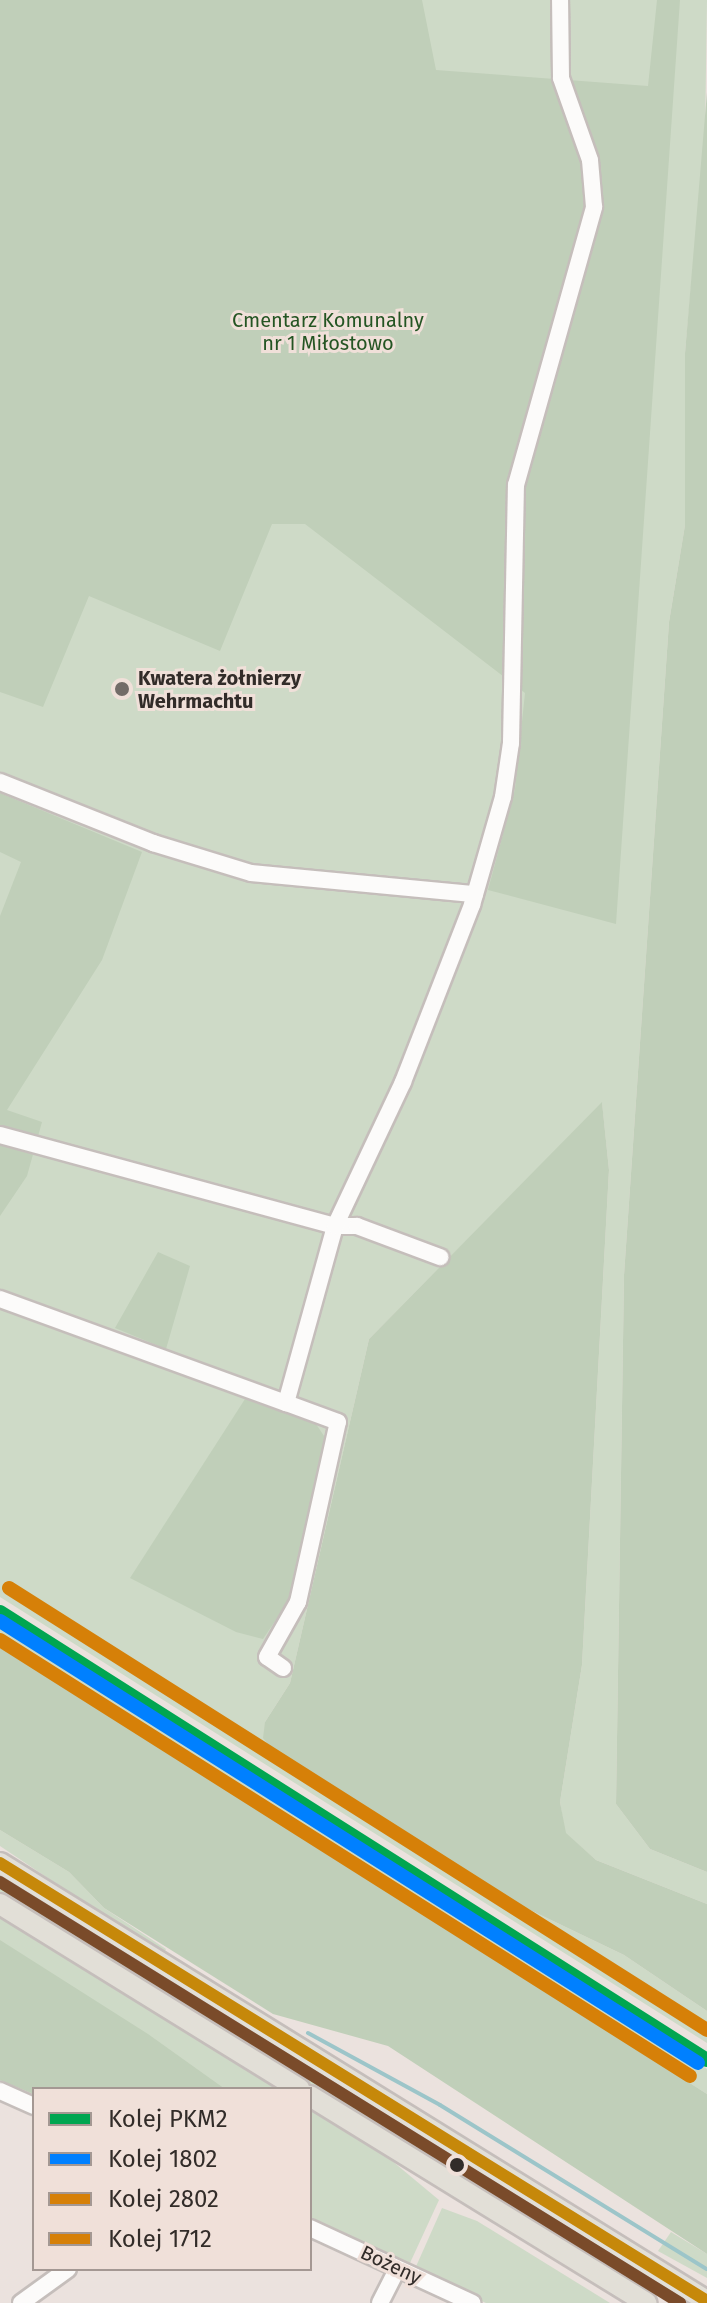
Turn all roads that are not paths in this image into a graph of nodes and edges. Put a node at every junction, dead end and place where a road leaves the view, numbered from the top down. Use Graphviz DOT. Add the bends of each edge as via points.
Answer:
graph roads {
  1 [pos="560,0"];
  2 [pos="0,782"];
  3 [pos="475,894"];
  4 [pos="0,1135"];
  5 [pos="335,1226"];
  6 [pos="440,1257"];
  7 [pos="0,1299"];
  8 [pos="286,1403"];
  9 [pos="283,1668"];
  10 [pos="0,1863"];
  11 [pos="0,1904"];
  12 [pos="296,2087"];
  13 [pos="0,2091"];
  14 [pos="312,2097"];
  15 [pos="32,2105"];
  16 [pos="312,2229"];
  17 [pos="624,2249"];
  18 [pos="397,2269"];
  19 [pos="65,2271"];
  20 [pos="707,2288"];
  21 [pos="707,2301"];
  22 [pos="21,2303"];
  23 [pos="380,2303"];
  24 [pos="472,2303"];
  25 [pos="646,2303"];
  1 -- 3 [label="street" via="561,78 590,160 594,207 522,447 513,538 511,743"];
  2 -- 3 [label="street" via="153,843 251,873"];
  3 -- 5 [label="street" via="399,1092"];
  4 -- 5 [label="street"];
  5 -- 6 [label="street" via="357,1226"];
  5 -- 8 [label="street"];
  7 -- 8 [label="street"];
  8 -- 9 [label="street" via="338,1422 298,1602 267,1657"];
  10 -- 17 [label="main road"];
  11 -- 12 [label="main road"];
  13 -- 15 [label="street"];
  14 -- 25 [label="main road"];
  16 -- 18 [label="street, Bożeny"];
  17 -- 20 [label="main road"];
  17 -- 21 [label="main road"];
  18 -- 23 [label="street"];
  18 -- 24 [label="street, Bożeny"];
  19 -- 22 [label="street"];
}
